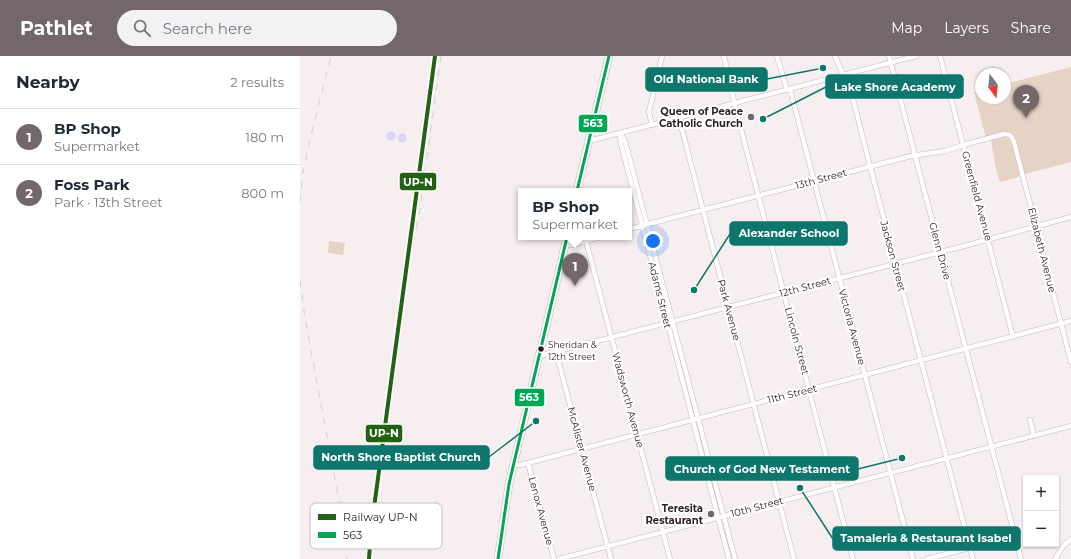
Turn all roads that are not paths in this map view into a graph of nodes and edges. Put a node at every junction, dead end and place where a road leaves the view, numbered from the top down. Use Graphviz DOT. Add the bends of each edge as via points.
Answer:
graph roads {
  1 [pos="609,56"];
  2 [pos="662,56"];
  3 [pos="724,56"];
  4 [pos="777,56"];
  5 [pos="835,56"];
  6 [pos="889,56"];
  7 [pos="916,56"];
  8 [pos="940,56"];
  9 [pos="891,62"];
  10 [pos="844,75"];
  11 [pos="788,89"];
  12 [pos="734,103"];
  13 [pos="679,118"];
  14 [pos="652,125"];
  15 [pos="620,133"];
  16 [pos="1013,138"];
  17 [pos="589,141"];
  18 [pos="964,145"];
  19 [pos="915,155"];
  20 [pos="870,166"];
  21 [pos="814,181"];
  22 [pos="578,188"];
  23 [pos="759,196"];
  24 [pos="703,210"];
  25 [pos="1071,217"];
  26 [pos="645,225"];
  27 [pos="1036,226"];
  28 [pos="632,228"];
  29 [pos="988,239"];
  30 [pos="566,240"];
  31 [pos="590,240"];
  32 [pos="586,241"];
  33 [pos="940,252"];
  34 [pos="895,264"];
  35 [pos="840,278"];
  36 [pos="784,293"];
  37 [pos="728,307"];
  38 [pos="1071,321"];
  39 [pos="670,322"];
  40 [pos="1061,324"];
  41 [pos="612,337"];
  42 [pos="1013,337"];
  43 [pos="966,349"];
  44 [pos="556,352"];
  45 [pos="539,355"];
  46 [pos="921,361"];
  47 [pos="1071,362"];
  48 [pos="865,376"];
  49 [pos="809,390"];
  50 [pos="754,404"];
  51 [pos="696,420"];
  52 [pos="1030,420"];
  53 [pos="1071,426"];
  54 [pos="637,435"];
  55 [pos="1034,436"];
  56 [pos="991,447"];
  57 [pos="582,449"];
  58 [pos="946,458"];
  59 [pos="528,463"];
  60 [pos="513,465"];
  61 [pos="890,473"];
  62 [pos="835,487"];
  63 [pos="779,502"];
  64 [pos="721,517"];
  65 [pos="663,532"];
  66 [pos="1015,536"];
  67 [pos="1071,539"];
  68 [pos="607,546"];
  69 [pos="970,548"];
  70 [pos="498,559"];
  71 [pos="554,559"];
  72 [pos="559,559"];
  73 [pos="610,559"];
  74 [pos="670,559"];
  75 [pos="729,559"];
  76 [pos="735,559"];
  77 [pos="794,559"];
  78 [pos="853,559"];
  79 [pos="913,559"];
  80 [pos="927,559"];
  81 [pos="973,559"];
  82 [pos="1021,559"];
  83 [pos="1056,559"];
  1 -- 17 [label="highway"];
  2 -- 14 [label="street" via="649,112"];
  3 -- 12 [label="street, Lincoln Street"];
  4 -- 11 [label="street, Victoria Avenue"];
  5 -- 10 [label="street, Jackson Street"];
  6 -- 9 [label="street, Glenn Drive"];
  7 -- 9 [label="street"];
  8 -- 18 [label="street, Greenfield Avenue"];
  9 -- 10 [label="street"];
  9 -- 19 [label="street, Glenn Drive"];
  10 -- 11 [label="street"];
  10 -- 20 [label="street, Jackson Street" via="854,102"];
  11 -- 12 [label="street"];
  11 -- 21 [label="street, Victoria Avenue"];
  12 -- 13 [label="street"];
  12 -- 23 [label="street, Lincoln Street"];
  13 -- 14 [label="street"];
  13 -- 24 [label="street, Park Avenue"];
  14 -- 15 [label="street"];
  15 -- 17 [label="street"];
  15 -- 26 [label="street, Adams Street" via="625,141"];
  16 -- 18 [label="street, 13th Street" via="1004,134"];
  16 -- 27 [label="street, Elizabeth Avenue"];
  17 -- 22 [label="highway"];
  18 -- 19 [label="street, 13th Street" via="937,153"];
  18 -- 29 [label="street, Greenfield Avenue"];
  19 -- 20 [label="street, 13th Street"];
  19 -- 33 [label="street, Glenn Drive"];
  20 -- 21 [label="street, 13th Street"];
  20 -- 34 [label="street, Jackson Street"];
  21 -- 23 [label="street, 13th Street"];
  21 -- 35 [label="street, Victoria Avenue"];
  23 -- 24 [label="street, 13th Street"];
  23 -- 36 [label="street, Lincoln Street"];
  24 -- 26 [label="street, 13th Street"];
  24 -- 37 [label="street, Park Avenue"];
  25 -- 27 [label="street, 12th Street"];
  26 -- 28 [label="street, 13th Street"];
  26 -- 39 [label="street, Adams Street"];
  27 -- 29 [label="street, 12th Street"];
  27 -- 40 [label="street, Elizabeth Avenue"];
  29 -- 33 [label="street, 12th Street"];
  29 -- 42 [label="street, Greenfield Avenue"];
  30 -- 32 [label="street" via="572,244"];
  30 -- 45 [label="highway"];
  31 -- 32 [label="street"];
  32 -- 41 [label="street, Wadsworth Avenue"];
  33 -- 34 [label="street, 12th Street"];
  33 -- 43 [label="street, Glenn Drive"];
  34 -- 35 [label="street, 12th Street"];
  34 -- 46 [label="street, Jackson Street"];
  35 -- 36 [label="street, 12th Street"];
  35 -- 48 [label="street, Victoria Avenue"];
  36 -- 37 [label="street, 12th Street"];
  36 -- 49 [label="street, Lincoln Street"];
  37 -- 39 [label="street, 12th Street"];
  37 -- 50 [label="street, Park Avenue"];
  38 -- 40 [label="street, 11th Street"];
  39 -- 41 [label="street, 12th Street"];
  39 -- 51 [label="street, Adams Street"];
  40 -- 42 [label="street, 11th Street"];
  40 -- 47 [label="street, Elizabeth Avenue"];
  41 -- 44 [label="street, 12th Street"];
  41 -- 54 [label="street, Wadsworth Avenue"];
  42 -- 43 [label="street, 11th Street"];
  43 -- 46 [label="street, 11th Street"];
  43 -- 56 [label="street, Glenn Drive"];
  44 -- 45 [label="street, 12th Street"];
  44 -- 57 [label="street, McAlister Avenue"];
  45 -- 60 [label="highway"];
  46 -- 48 [label="street, 11th Street"];
  46 -- 58 [label="street, Jackson Street"];
  48 -- 49 [label="street, 11th Street"];
  48 -- 61 [label="street, Victoria Avenue"];
  49 -- 50 [label="street, 11th Street"];
  49 -- 62 [label="street, Lincoln Street"];
  50 -- 51 [label="street, 11th Street"];
  50 -- 63 [label="street, Park Avenue"];
  51 -- 54 [label="street, 11th Street"];
  51 -- 64 [label="street, Adams Street"];
  52 -- 55 [label="street"];
  53 -- 55 [label="street, 10th Street"];
  54 -- 57 [label="street, 11th Street"];
  54 -- 65 [label="street, Wadsworth Avenue"];
  55 -- 56 [label="street, 10th Street"];
  56 -- 58 [label="street, 10th Street"];
  56 -- 66 [label="street, Glenn Drive"];
  57 -- 59 [label="street, 11th Street"];
  57 -- 68 [label="street, McAlister Avenue"];
  58 -- 61 [label="street, 10th Street"];
  58 -- 69 [label="street, Jackson Street"];
  59 -- 60 [label="street, 11th Street"];
  59 -- 71 [label="street, Lenox Avenue"];
  60 -- 70 [label="highway"];
  61 -- 62 [label="street, 10th Street"];
  61 -- 79 [label="street, Victoria Avenue"];
  62 -- 63 [label="street, 10th Street"];
  62 -- 78 [label="street, Lincoln Street"];
  63 -- 64 [label="street, 10th Street"];
  63 -- 77 [label="street, Park Avenue"];
  64 -- 65 [label="street, 10th Street"];
  64 -- 75 [label="street, Adams Street"];
  64 -- 76 [label="street, Adams Street"];
  65 -- 68 [label="street, 10th Street"];
  65 -- 74 [label="street, Wadsworth Avenue"];
  66 -- 69 [label="street"];
  66 -- 82 [label="street, Glenn Drive"];
  67 -- 83 [label="street"];
  68 -- 72 [label="street, 10th Street"];
  68 -- 73 [label="street, McAlister Avenue"];
  69 -- 80 [label="street"];
  69 -- 81 [label="street, Jackson Street"];
}
